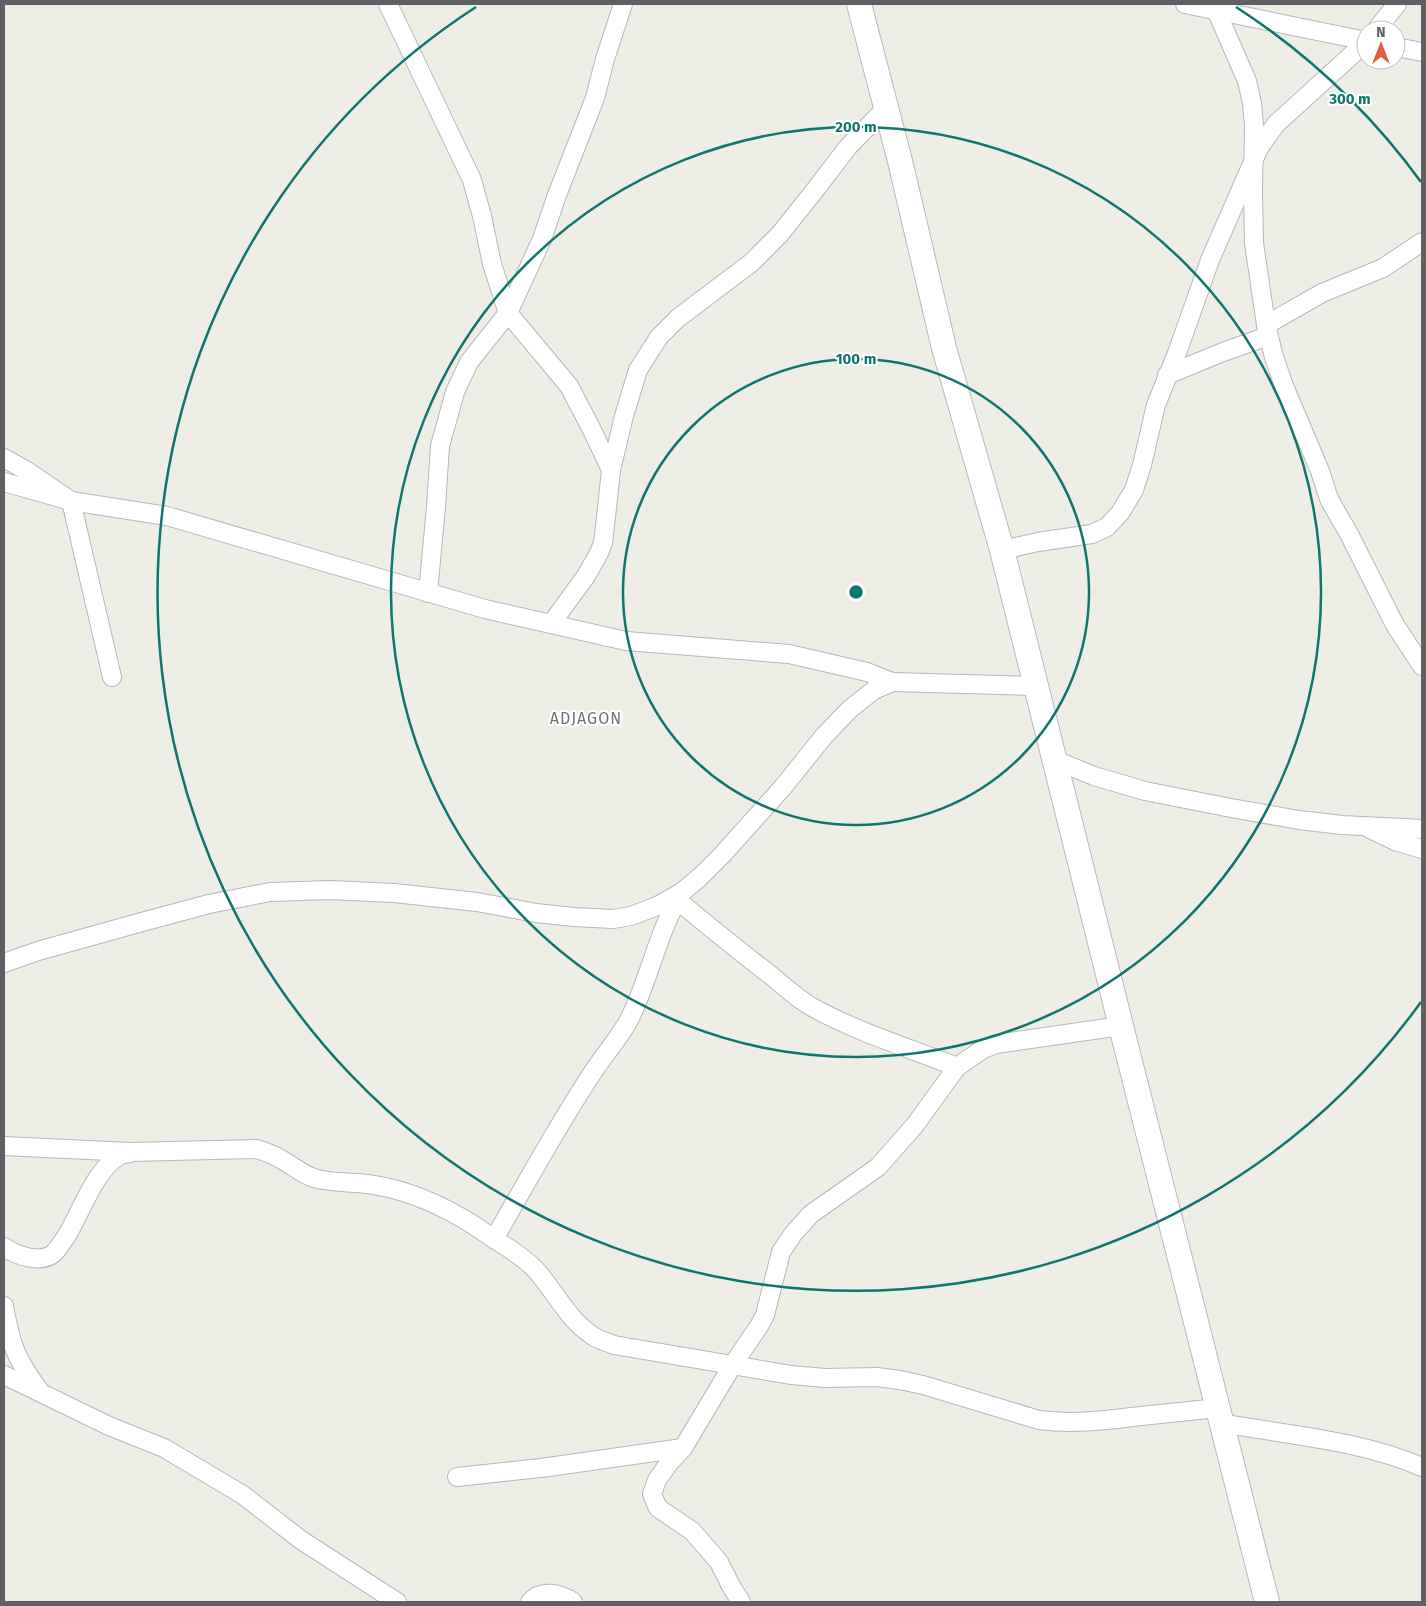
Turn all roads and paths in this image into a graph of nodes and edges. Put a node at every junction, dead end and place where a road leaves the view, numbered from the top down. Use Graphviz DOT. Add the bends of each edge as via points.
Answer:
graph roads {
  1 [pos="388,4"];
  2 [pos="623,4"];
  3 [pos="858,4"];
  4 [pos="1185,4"];
  5 [pos="1396,4"];
  6 [pos="1216,10"];
  7 [pos="1384,20"];
  8 [pos="1356,40"];
  9 [pos="1406,49"];
  10 [pos="1356,51"];
  11 [pos="1422,52"];
  12 [pos="886,108"];
  13 [pos="1253,162"];
  14 [pos="1422,242"];
  15 [pos="508,312"];
  16 [pos="1267,331"];
  17 [pos="1167,375"];
  18 [pos="4,458"];
  19 [pos="611,470"];
  20 [pos="4,482"];
  21 [pos="71,501"];
  22 [pos="1002,550"];
  23 [pos="428,593"];
  24 [pos="552,624"];
  25 [pos="1422,666"];
  26 [pos="112,677"];
  27 [pos="892,682"];
  28 [pos="1036,686"];
  29 [pos="1055,760"];
  30 [pos="1362,826"];
  31 [pos="1422,829"];
  32 [pos="1422,849"];
  33 [pos="680,896"];
  34 [pos="4,963"];
  35 [pos="1120,1026"];
  36 [pos="957,1066"];
  37 [pos="4,1146"];
  38 [pos="130,1152"];
  39 [pos="494,1239"];
  40 [pos="4,1247"];
  41 [pos="4,1306"];
  42 [pos="732,1366"];
  43 [pos="4,1375"];
  44 [pos="40,1392"];
  45 [pos="1219,1415"];
  46 [pos="683,1448"];
  47 [pos="1422,1467"];
  48 [pos="457,1477"];
  49 [pos="397,1602"];
  50 [pos="530,1602"];
  51 [pos="573,1602"];
  52 [pos="742,1602"];
  53 [pos="1267,1602"];
  1 -- 15 [label="street" via="472,180 492,264"];
  2 -- 15 [label="street" via="595,98 542,239"];
  3 -- 12 [label="street"];
  4 -- 6 [label="street"];
  5 -- 7 [label="street"];
  6 -- 8 [label="street"];
  6 -- 13 [label="street" via="1250,92 1254,126"];
  9 -- 11 [label="street"];
  10 -- 13 [label="street" via="1276,124"];
  12 -- 19 [label="street" via="848,146 780,234 751,263 678,318 659,337 638,370"];
  12 -- 22 [label="street" via="944,348"];
  13 -- 16 [label="street" via="1254,242"];
  13 -- 17 [label="street" via="1210,260"];
  14 -- 16 [label="street" via="1383,268 1322,293"];
  15 -- 19 [label="street" via="569,386"];
  15 -- 23 [label="street" via="469,362 448,414 440,446"];
  16 -- 17 [label="street"];
  16 -- 25 [label="street" via="1284,386 1329,499 1395,625"];
  17 -- 22 [label="street" via="1134,490 1107,527 1092,534"];
  18 -- 21 [label="street"];
  19 -- 24 [label="street" via="599,553"];
  20 -- 21 [label="street"];
  21 -- 23 [label="street" via="167,516"];
  21 -- 26 [label="street"];
  22 -- 28 [label="street"];
  23 -- 24 [label="street"];
  24 -- 27 [label="street" via="626,641 789,654 867,672"];
  27 -- 28 [label="street"];
  27 -- 33 [label="street" via="868,694 850,709 722,856"];
  28 -- 29 [label="street"];
  29 -- 30 [label="street" via="1145,791 1299,820"];
  29 -- 35 [label="street"];
  30 -- 31 [label="street"];
  30 -- 32 [label="street"];
  33 -- 34 [label="street" via="631,916 613,919 536,913 477,902 394,893 270,892 209,904"];
  33 -- 36 [label="street" via="722,938 810,1006"];
  33 -- 39 [label="street" via="656,947 629,1019 591,1074"];
  35 -- 36 [label="street" via="996,1044"];
  35 -- 45 [label="street"];
  36 -- 42 [label="street" via="915,1126 878,1167 811,1214 793,1234 781,1252 765,1315"];
  37 -- 38 [label="street"];
  38 -- 39 [label="street" via="256,1149 313,1178 374,1185 419,1196 473,1224"];
  38 -- 40 [label="street" via="118,1156 99,1177 70,1231 53,1254 24,1257"];
  39 -- 42 [label="street" via="534,1269 578,1325 594,1337 614,1345"];
  41 -- 44 [label="street" via="14,1351"];
  42 -- 45 [label="street" via="826,1378 900,1380 1052,1421"];
  42 -- 46 [label="street"];
  43 -- 44 [label="street"];
  44 -- 49 [label="street" via="109,1426 164,1448 242,1495 301,1540"];
  45 -- 47 [label="street" via="1396,1456"];
  45 -- 53 [label="street"];
  46 -- 48 [label="street"];
  46 -- 52 [label="street" via="657,1480 652,1494 658,1508 692,1531 719,1562"];
  50 -- 51 [label="street" via="547,1593"];
}
